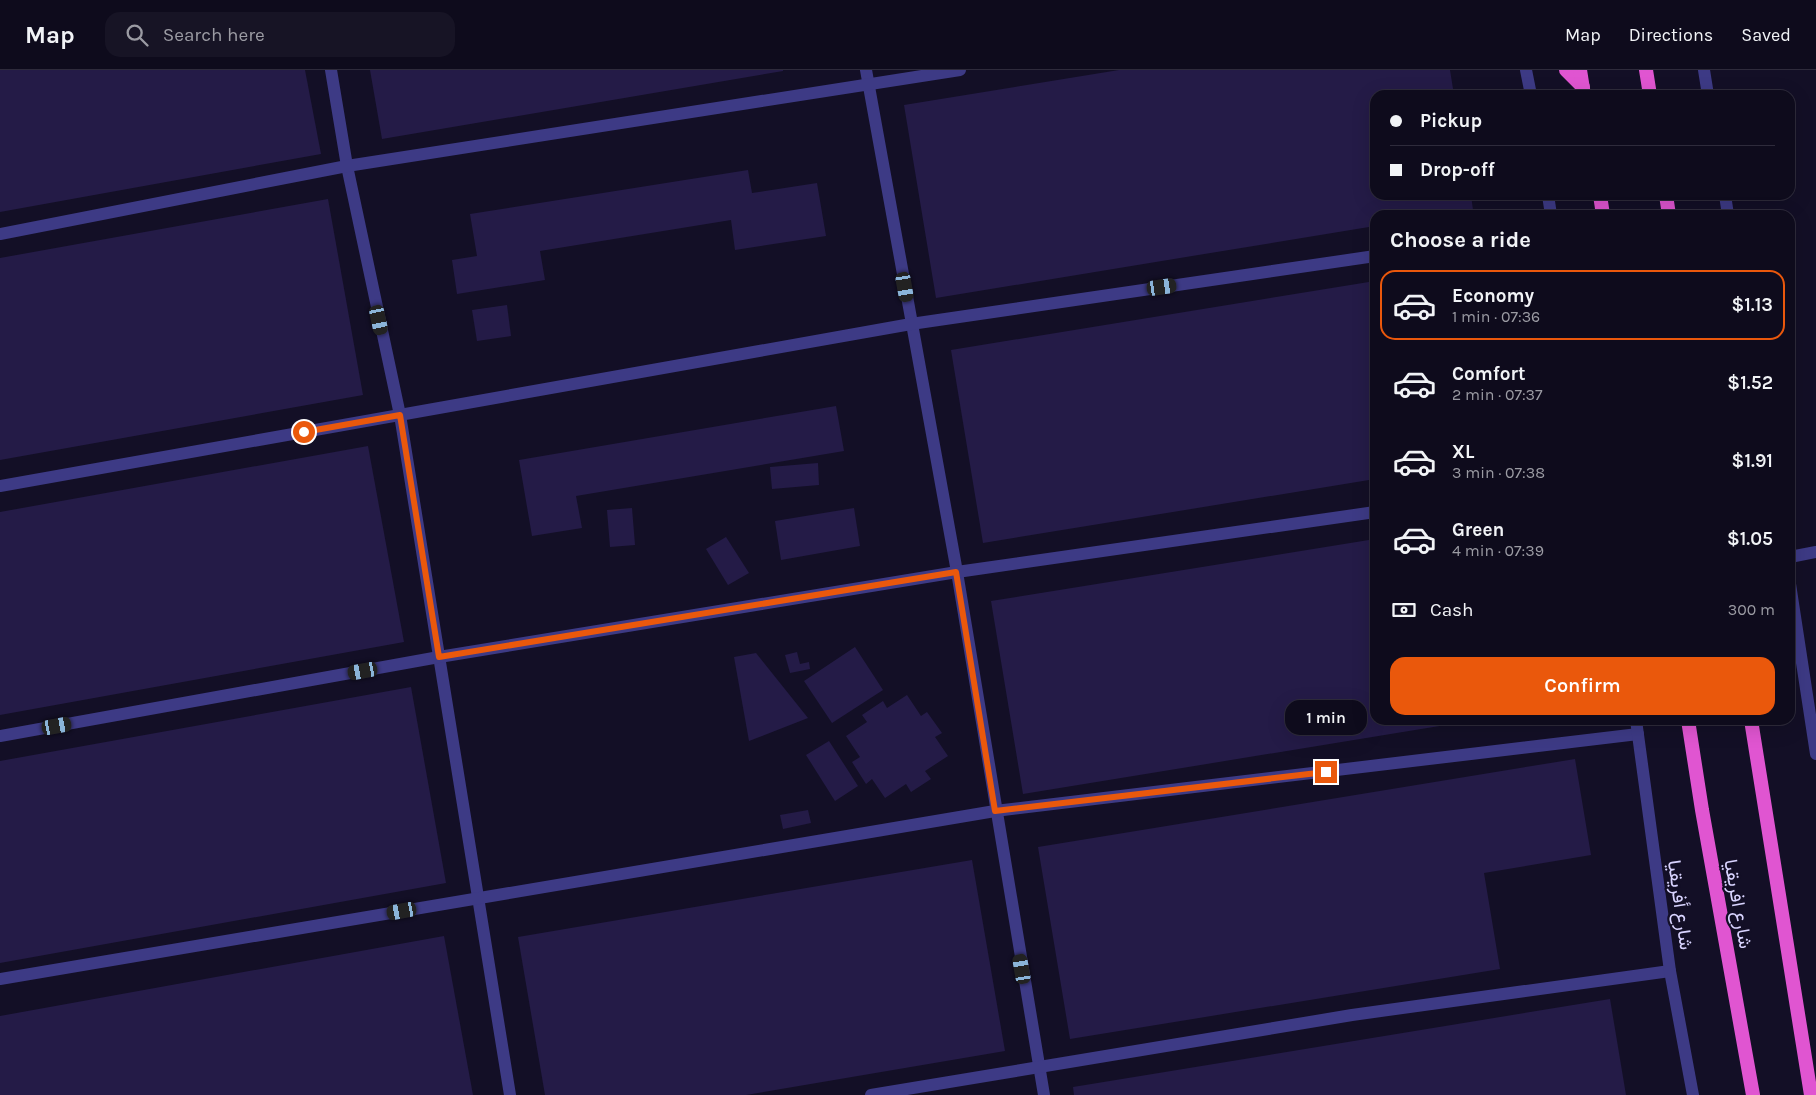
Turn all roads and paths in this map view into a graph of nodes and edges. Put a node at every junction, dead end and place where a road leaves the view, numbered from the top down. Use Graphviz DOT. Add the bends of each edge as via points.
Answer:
graph roads {
  1 [pos="331,70"];
  2 [pos="866,70"];
  3 [pos="960,70"];
  4 [pos="1526,70"];
  5 [pos="1566,70"];
  6 [pos="1580,70"];
  7 [pos="1646,70"];
  8 [pos="1704,70"];
  9 [pos="870,85"];
  10 [pos="1530,90"];
  11 [pos="1583,90"];
  12 [pos="1584,90"];
  13 [pos="1649,90"];
  14 [pos="1707,90"];
  15 [pos="347,166"];
  16 [pos="0,234"];
  17 [pos="1370,257"];
  18 [pos="911,324"];
  19 [pos="400,415"];
  20 [pos="0,486"];
  21 [pos="1370,513"];
  22 [pos="1816,552"];
  23 [pos="1795,556"];
  24 [pos="956,572"];
  25 [pos="1795,617"];
  26 [pos="439,657"];
  27 [pos="1637,725"];
  28 [pos="1689,725"];
  29 [pos="1752,725"];
  30 [pos="1638,734"];
  31 [pos="0,736"];
  32 [pos="1816,754"];
  33 [pos="995,811"];
  34 [pos="478,898"];
  35 [pos="1670,971"];
  36 [pos="0,979"];
  37 [pos="1039,1067"];
  38 [pos="510,1095"];
  39 [pos="871,1095"];
  40 [pos="1044,1095"];
  41 [pos="1693,1095"];
  42 [pos="1753,1095"];
  43 [pos="1811,1095"];
  1 -- 15 [label="street"];
  2 -- 9 [label="street"];
  3 -- 9 [label="street"];
  4 -- 10 [label="street"];
  5 -- 11 [label="highway"];
  6 -- 12 [label="highway"];
  7 -- 13 [label="highway"];
  8 -- 14 [label="street"];
  9 -- 15 [label="street"];
  9 -- 18 [label="street"];
  15 -- 16 [label="street"];
  15 -- 19 [label="street"];
  17 -- 18 [label="street"];
  18 -- 19 [label="street"];
  18 -- 24 [label="street"];
  19 -- 20 [label="street"];
  19 -- 26 [label="street"];
  21 -- 24 [label="street"];
  22 -- 23 [label="street"];
  24 -- 26 [label="street"];
  24 -- 33 [label="street"];
  25 -- 32 [label="street"];
  26 -- 31 [label="street"];
  26 -- 34 [label="street"];
  27 -- 30 [label="street, شارع أفريقيا"];
  28 -- 42 [label="highway, شارع افريقيا"];
  29 -- 43 [label="highway"];
  30 -- 33 [label="street"];
  30 -- 35 [label="street, شارع أفريقيا"];
  33 -- 34 [label="street"];
  33 -- 37 [label="street"];
  34 -- 36 [label="street"];
  34 -- 38 [label="street"];
  35 -- 37 [label="street" via="1352,1015"];
  35 -- 41 [label="street, شارع أفريقيا"];
  37 -- 39 [label="street"];
  37 -- 40 [label="street"];
}
